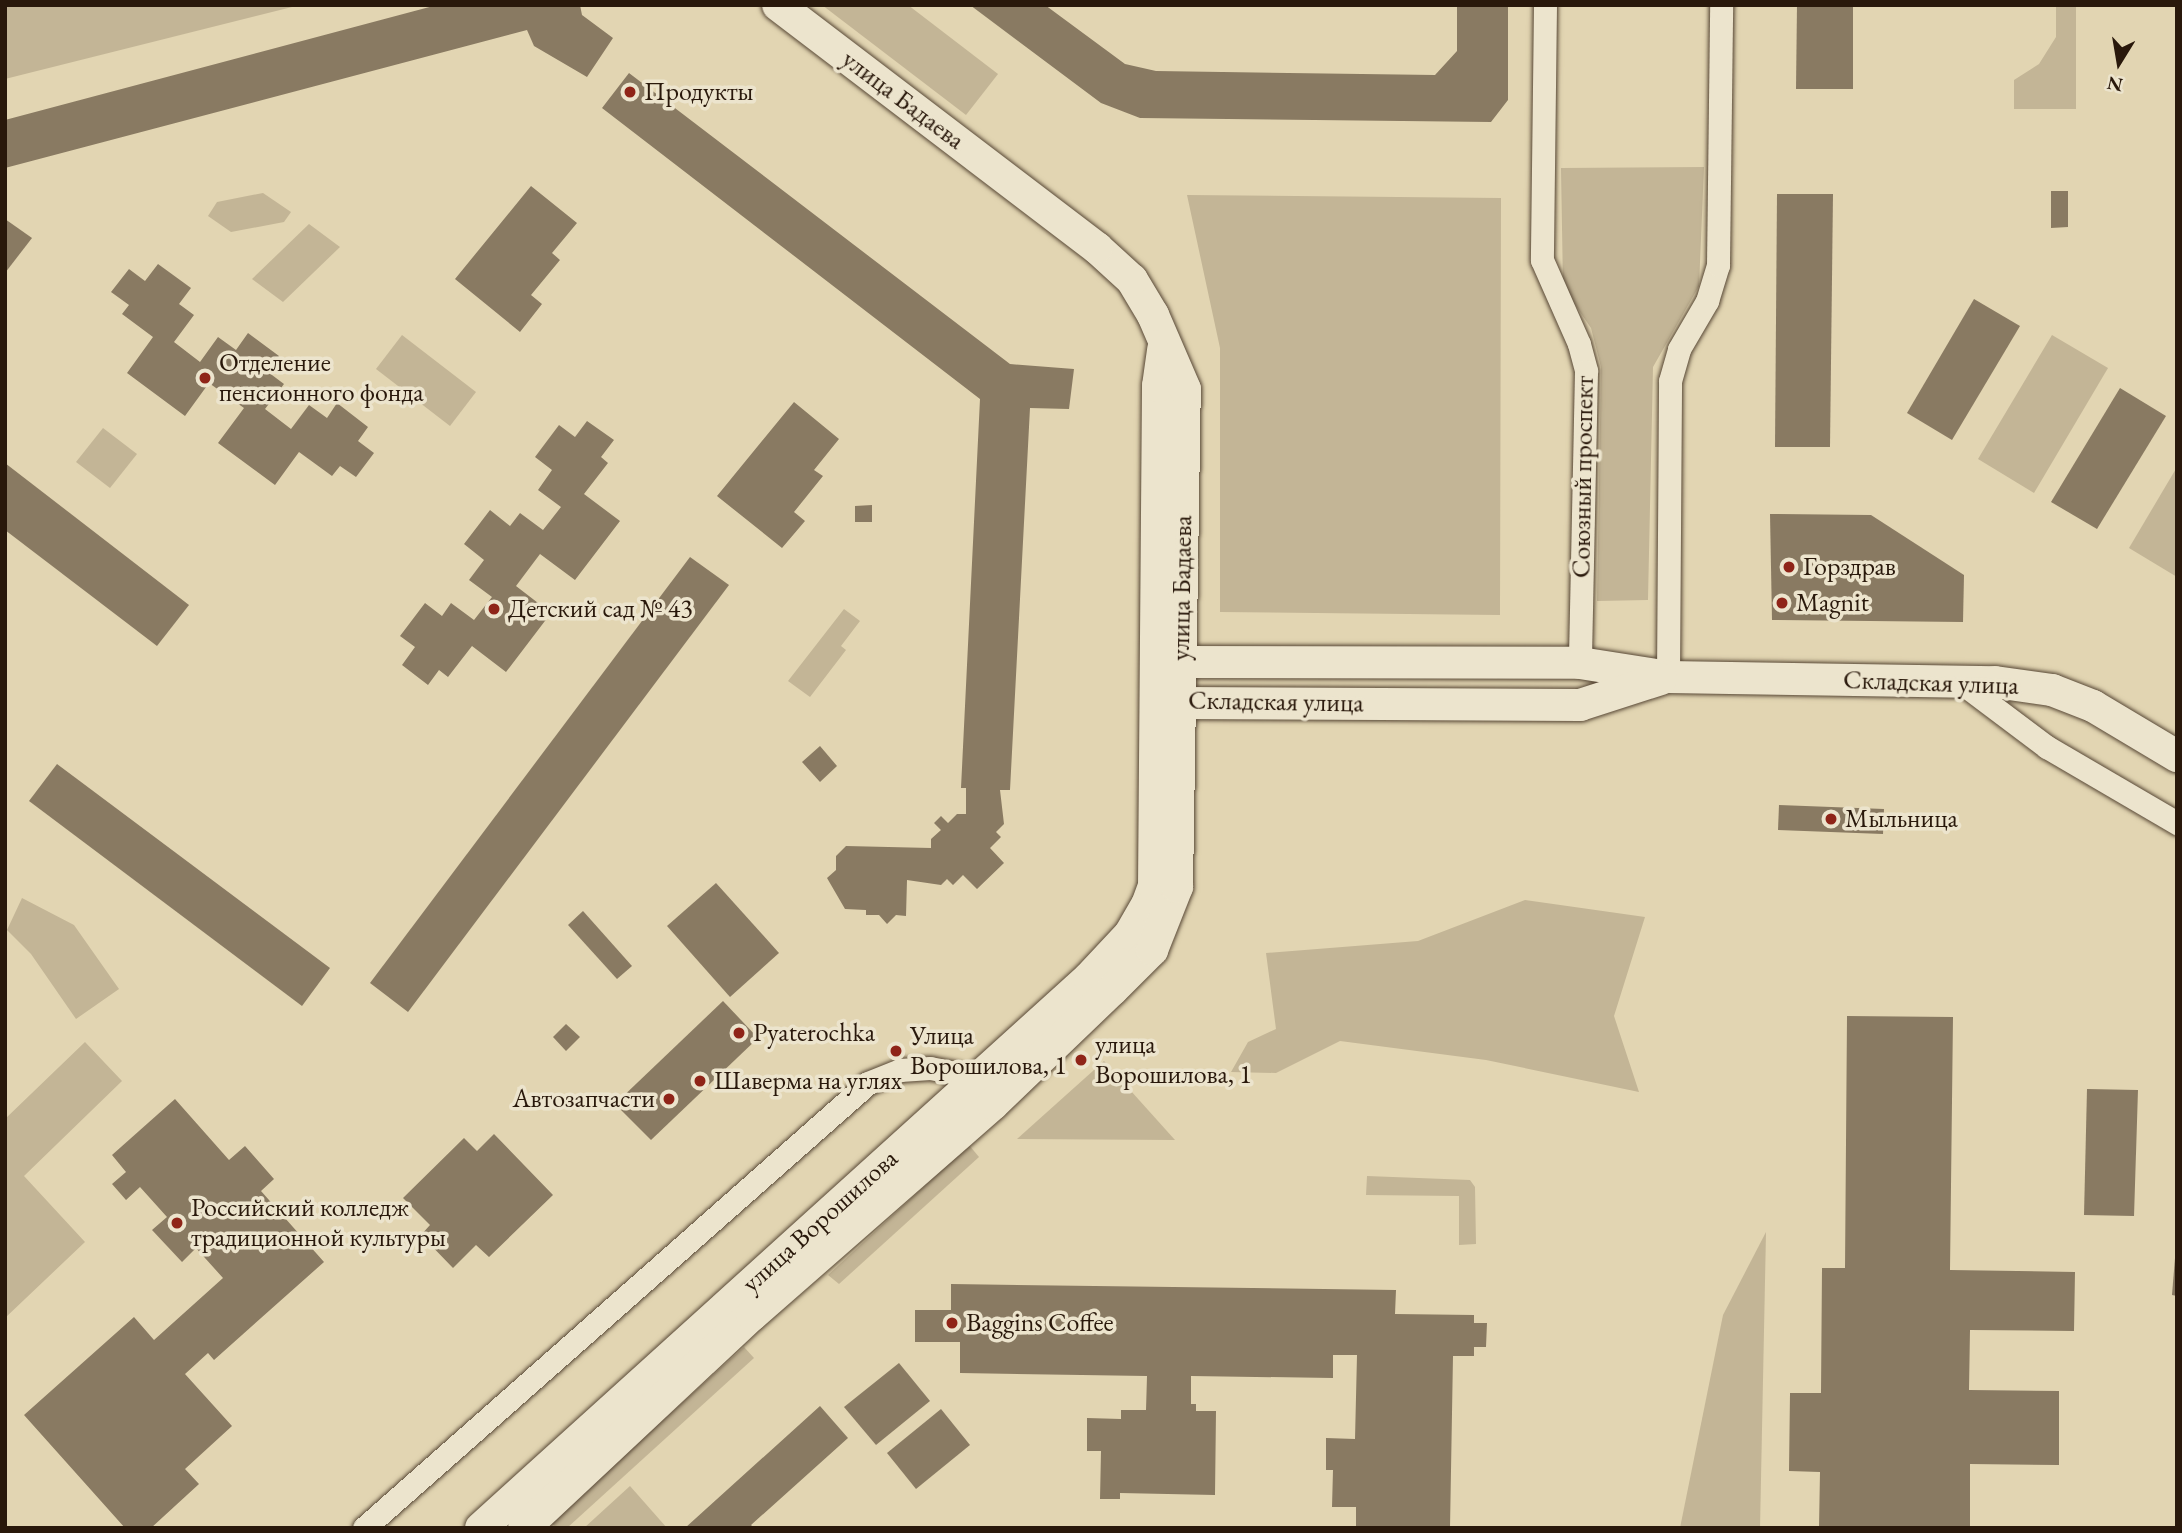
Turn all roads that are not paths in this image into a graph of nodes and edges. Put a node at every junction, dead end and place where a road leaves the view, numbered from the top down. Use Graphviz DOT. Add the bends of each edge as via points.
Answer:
graph roads {
  1 [pos="778,5"];
  2 [pos="1545,5"];
  3 [pos="1721,5"];
  4 [pos="1163,349"];
  5 [pos="1181,662"];
  6 [pos="1580,663"];
  7 [pos="1668,677"];
  8 [pos="1959,681"];
  9 [pos="1168,696"];
  10 [pos="1580,705"];
  11 [pos="2177,755"];
  12 [pos="2177,823"];
  13 [pos="1158,910"];
  14 [pos="973,1082"];
  15 [pos="364,1528"];
  16 [pos="481,1528"];
  17 [pos="524,1528"];
  1 -- 4 [label="street, улица Бадаева" via="1097,248 1132,280 1153,315"];
  2 -- 6 [label="street, Союзный проспект" via="1542,260 1586,371"];
  3 -- 7 [label="street" via="1718,265 1707,301 1679,349 1670,380"];
  4 -- 5 [label="street, улица Бадаева" via="1185,389"];
  4 -- 9 [label="street, улица Бадаева" via="1158,386"];
  5 -- 6 [label="street, Складская улица"];
  5 -- 9 [label="street, Складская улица"];
  6 -- 7 [label="street, Складская улица"];
  6 -- 10 [label="street, Союзный проспект"];
  7 -- 8 [label="street, Складская улица"];
  7 -- 10 [label="street, Складская улица"];
  8 -- 11 [label="street, Складская улица" via="2052,690 2093,706"];
  8 -- 12 [label="street" via="2047,747"];
  9 -- 10 [label="street, Складская улица"];
  9 -- 13 [label="street, улица Бадаева" via="1177,887"];
  13 -- 14 [label="street, улица Ворошилова"];
  13 -- 17 [label="street, улица Ворошилова" via="1152,950 1023,1075 752,1315"];
  14 -- 15 [label="street" via="930,1068 900,1070 868,1083"];
  14 -- 16 [label="street, улица Ворошилова"];
}
